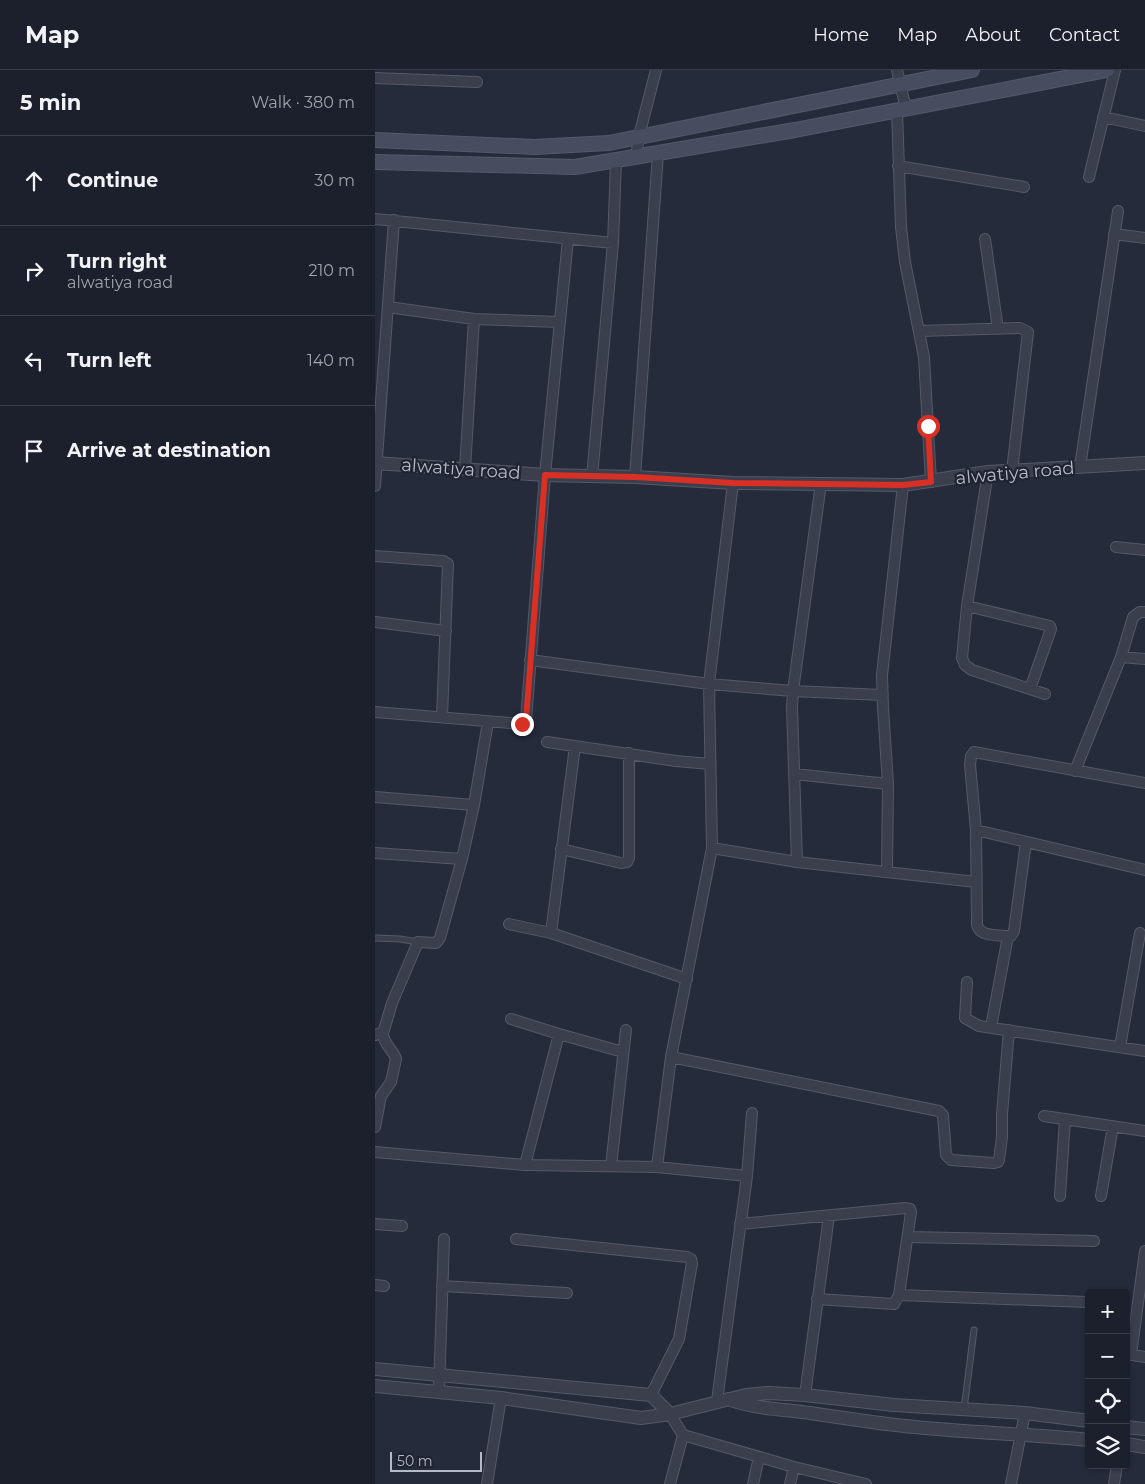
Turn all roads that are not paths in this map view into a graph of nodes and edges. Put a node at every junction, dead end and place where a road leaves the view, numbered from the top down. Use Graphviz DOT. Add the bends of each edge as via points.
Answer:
graph roads {
  1 [pos="656,70"];
  2 [pos="897,70"];
  3 [pos="972,70"];
  4 [pos="1107,70"];
  5 [pos="1115,70"];
  6 [pos="375,78"];
  7 [pos="477,82"];
  8 [pos="900,85"];
  9 [pos="901,110"];
  10 [pos="1103,117"];
  11 [pos="1145,126"];
  12 [pos="639,136"];
  13 [pos="375,140"];
  14 [pos="465,143"];
  15 [pos="658,154"];
  16 [pos="636,158"];
  17 [pos="616,161"];
  18 [pos="375,162"];
  19 [pos="465,164"];
  20 [pos="898,166"];
  21 [pos="1089,177"];
  22 [pos="1024,187"];
  23 [pos="1118,211"];
  24 [pos="375,219"];
  25 [pos="394,220"];
  26 [pos="1115,234"];
  27 [pos="1145,238"];
  28 [pos="568,239"];
  29 [pos="985,239"];
  30 [pos="613,243"];
  31 [pos="388,307"];
  32 [pos="474,319"];
  33 [pos="560,322"];
  34 [pos="998,329"];
  35 [pos="919,331"];
  36 [pos="376,463"];
  37 [pos="1145,463"];
  38 [pos="1080,467"];
  39 [pos="465,469"];
  40 [pos="1012,470"];
  41 [pos="987,472"];
  42 [pos="545,475"];
  43 [pos="592,477"];
  44 [pos="635,477"];
  45 [pos="931,482"];
  46 [pos="733,483"];
  47 [pos="821,483"];
  48 [pos="903,485"];
  49 [pos="375,486"];
  50 [pos="1116,547"];
  51 [pos="1145,550"];
  52 [pos="375,556"];
  53 [pos="967,606"];
  54 [pos="1145,612"];
  55 [pos="375,622"];
  56 [pos="446,631"];
  57 [pos="1121,657"];
  58 [pos="1145,659"];
  59 [pos="530,660"];
  60 [pos="709,684"];
  61 [pos="1030,689"];
  62 [pos="793,691"];
  63 [pos="1045,694"];
  64 [pos="882,695"];
  65 [pos="375,712"];
  66 [pos="443,717"];
  67 [pos="488,722"];
  68 [pos="547,742"];
  69 [pos="575,746"];
  70 [pos="629,753"];
  71 [pos="710,764"];
  72 [pos="1075,770"];
  73 [pos="794,774"];
  74 [pos="1145,783"];
  75 [pos="888,784"];
  76 [pos="375,797"];
  77 [pos="474,805"];
  78 [pos="976,830"];
  79 [pos="1026,842"];
  80 [pos="712,848"];
  81 [pos="561,849"];
  82 [pos="375,853"];
  83 [pos="462,859"];
  84 [pos="797,862"];
  85 [pos="1145,870"];
  86 [pos="887,872"];
  87 [pos="976,882"];
  88 [pos="509,924"];
  89 [pos="551,933"];
  90 [pos="1140,933"];
  91 [pos="1008,936"];
  92 [pos="375,938"];
  93 [pos="417,942"];
  94 [pos="687,979"];
  95 [pos="967,982"];
  96 [pos="511,1019"];
  97 [pos="991,1027"];
  98 [pos="626,1030"];
  99 [pos="1009,1030"];
  100 [pos="378,1034"];
  101 [pos="559,1034"];
  102 [pos="1120,1047"];
  103 [pos="1145,1051"];
  104 [pos="623,1052"];
  105 [pos="671,1057"];
  106 [pos="752,1113"];
  107 [pos="1044,1116"];
  108 [pos="1065,1119"];
  109 [pos="1113,1126"];
  110 [pos="375,1127"];
  111 [pos="1145,1131"];
  112 [pos="375,1152"];
  113 [pos="525,1165"];
  114 [pos="611,1166"];
  115 [pos="657,1167"];
  116 [pos="747,1176"];
  117 [pos="1060,1196"];
  118 [pos="1101,1196"];
  119 [pos="829,1216"];
  120 [pos="375,1224"];
  121 [pos="740,1224"];
  122 [pos="403,1226"];
  123 [pos="908,1237"];
  124 [pos="444,1239"];
  125 [pos="517,1239"];
  126 [pos="1094,1241"];
  127 [pos="1145,1251"];
  128 [pos="443,1286"];
  129 [pos="567,1292"];
  130 [pos="899,1295"];
  131 [pos="817,1299"];
  132 [pos="1085,1302"];
  133 [pos="974,1330"];
  134 [pos="1130,1348"];
  135 [pos="1130,1354"];
  136 [pos="1145,1357"];
  137 [pos="375,1369"];
  138 [pos="440,1374"];
  139 [pos="375,1386"];
  140 [pos="439,1391"];
  141 [pos="651,1395"];
  142 [pos="805,1395"];
  143 [pos="501,1398"];
  144 [pos="722,1400"];
  145 [pos="963,1409"];
  146 [pos="1025,1413"];
  147 [pos="670,1414"];
  148 [pos="1085,1420"];
  149 [pos="1130,1427"];
  150 [pos="1145,1429"];
  151 [pos="1022,1434"];
  152 [pos="683,1435"];
  153 [pos="1085,1440"];
  154 [pos="1130,1444"];
  155 [pos="1145,1446"];
  156 [pos="759,1457"];
  157 [pos="794,1467"];
  158 [pos="1116,1469"];
  159 [pos="846,1482"];
  160 [pos="487,1484"];
  161 [pos="670,1484"];
  162 [pos="753,1484"];
  163 [pos="790,1484"];
  164 [pos="866,1484"];
  165 [pos="1011,1484"];
  166 [pos="1114,1484"];
  1 -- 12 [label="street"];
  2 -- 8 [label="street"];
  3 -- 8 [label="main road"];
  4 -- 9 [label="main road"];
  5 -- 10 [label="street"];
  6 -- 7 [label="street"];
  8 -- 9 [label="street"];
  8 -- 12 [label="main road"];
  9 -- 15 [label="main road"];
  9 -- 20 [label="street"];
  10 -- 11 [label="street"];
  10 -- 21 [label="street"];
  12 -- 14 [label="main road" via="609,143 544,146"];
  12 -- 16 [label="street"];
  13 -- 14 [label="main road"];
  14 -- 19 [label="main road"];
  15 -- 16 [label="main road"];
  15 -- 44 [label="street"];
  16 -- 17 [label="main road"];
  17 -- 19 [label="main road" via="575,167"];
  17 -- 30 [label="street"];
  18 -- 19 [label="main road"];
  20 -- 22 [label="street"];
  20 -- 35 [label="street" via="905,262"];
  23 -- 26 [label="street"];
  24 -- 25 [label="street"];
  25 -- 28 [label="street"];
  25 -- 31 [label="street"];
  26 -- 27 [label="street"];
  26 -- 38 [label="street"];
  28 -- 30 [label="street"];
  28 -- 33 [label="street"];
  29 -- 34 [label="street"];
  30 -- 43 [label="street"];
  31 -- 32 [label="street"];
  31 -- 36 [label="street"];
  32 -- 33 [label="street"];
  32 -- 39 [label="street"];
  33 -- 42 [label="street"];
  34 -- 35 [label="street"];
  34 -- 40 [label="street" via="1020,328 1028,332"];
  35 -- 45 [label="street"];
  36 -- 39 [label="street, alwatiya road"];
  36 -- 49 [label="street"];
  37 -- 38 [label="street, alwatiya road"];
  38 -- 40 [label="street, alwatiya road"];
  39 -- 42 [label="street, alwatiya road"];
  40 -- 41 [label="street, alwatiya road"];
  41 -- 45 [label="street, alwatiya road"];
  41 -- 53 [label="street"];
  42 -- 43 [label="street, alwatiya road"];
  42 -- 59 [label="street"];
  43 -- 44 [label="street, alwatiya road"];
  44 -- 46 [label="street, alwatiya road"];
  45 -- 48 [label="street, alwatiya road"];
  46 -- 47 [label="street, alwatiya road"];
  46 -- 60 [label="street"];
  47 -- 48 [label="street, alwatiya road"];
  47 -- 62 [label="street"];
  48 -- 64 [label="street"];
  50 -- 51 [label="street"];
  52 -- 56 [label="street" via="448,564"];
  53 -- 61 [label="street" via="962,658 965,666"];
  53 -- 61 [label="street" via="1050,626"];
  54 -- 57 [label="street" via="1133,617"];
  55 -- 56 [label="street"];
  56 -- 66 [label="street"];
  57 -- 58 [label="street"];
  57 -- 72 [label="street"];
  59 -- 60 [label="street"];
  59 -- 67 [label="street" via="525,722"];
  60 -- 62 [label="street"];
  60 -- 71 [label="street"];
  61 -- 63 [label="street"];
  62 -- 64 [label="street"];
  62 -- 73 [label="street"];
  64 -- 75 [label="street"];
  65 -- 66 [label="street"];
  66 -- 67 [label="street"];
  67 -- 77 [label="street"];
  68 -- 69 [label="street"];
  69 -- 70 [label="street"];
  69 -- 81 [label="street"];
  70 -- 71 [label="street"];
  70 -- 81 [label="street" via="627,862 621,864"];
  71 -- 80 [label="street"];
  72 -- 74 [label="street"];
  72 -- 78 [label="street" via="974,752 970,765"];
  73 -- 75 [label="street"];
  73 -- 84 [label="street"];
  75 -- 86 [label="street"];
  76 -- 77 [label="street"];
  77 -- 83 [label="street"];
  78 -- 79 [label="street"];
  78 -- 87 [label="street"];
  79 -- 85 [label="street"];
  79 -- 91 [label="street" via="1014,931"];
  80 -- 84 [label="street"];
  80 -- 94 [label="street"];
  81 -- 89 [label="street"];
  82 -- 83 [label="street"];
  83 -- 93 [label="street" via="438,941"];
  84 -- 86 [label="street"];
  86 -- 87 [label="street"];
  87 -- 91 [label="street" via="978,930"];
  88 -- 89 [label="street"];
  89 -- 94 [label="street"];
  90 -- 102 [label="street"];
  91 -- 97 [label="street"];
  92 -- 93 [label="lane"];
  93 -- 100 [label="street"];
  94 -- 105 [label="street"];
  95 -- 97 [label="street" via="965,1018 979,1026"];
  96 -- 101 [label="street"];
  97 -- 99 [label="street"];
  98 -- 104 [label="street"];
  99 -- 102 [label="street"];
  99 -- 105 [label="street" via="1002,1137 999,1160 994,1164 947,1158 943,1116 939,1111"];
  100 -- 110 [label="street" via="396,1060 391,1082 381,1096"];
  101 -- 104 [label="street"];
  101 -- 113 [label="street"];
  102 -- 103 [label="street"];
  104 -- 114 [label="street"];
  105 -- 115 [label="street"];
  106 -- 116 [label="street"];
  107 -- 108 [label="street"];
  108 -- 109 [label="street"];
  108 -- 117 [label="street"];
  109 -- 111 [label="street"];
  109 -- 118 [label="street"];
  112 -- 113 [label="street"];
  113 -- 114 [label="street"];
  114 -- 115 [label="street"];
  115 -- 116 [label="street"];
  116 -- 121 [label="street"];
  119 -- 121 [label="street"];
  119 -- 123 [label="street" via="907,1208 911,1212"];
  119 -- 131 [label="street"];
  120 -- 122 [label="street"];
  121 -- 144 [label="street"];
  123 -- 126 [label="street"];
  123 -- 130 [label="street"];
  124 -- 128 [label="street"];
  125 -- 141 [label="street" via="691,1259 679,1338"];
  127 -- 134 [label="street"];
  128 -- 129 [label="street"];
  128 -- 138 [label="street"];
  130 -- 131 [label="street" via="897,1302 891,1304"];
  130 -- 132 [label="street"];
  131 -- 142 [label="street"];
  133 -- 145 [label="lane"];
  135 -- 136 [label="street"];
  137 -- 138 [label="street"];
  138 -- 140 [label="street"];
  138 -- 141 [label="street"];
  139 -- 140 [label="street"];
  140 -- 143 [label="street"];
  141 -- 147 [label="street"];
  142 -- 144 [label="street" via="757,1393"];
  142 -- 145 [label="street"];
  143 -- 147 [label="street" via="641,1418"];
  143 -- 160 [label="street"];
  144 -- 147 [label="street"];
  144 -- 151 [label="street" via="916,1428"];
  145 -- 146 [label="street"];
  146 -- 148 [label="street"];
  146 -- 151 [label="street"];
  147 -- 152 [label="street"];
  149 -- 150 [label="street"];
  151 -- 153 [label="street"];
  151 -- 165 [label="street"];
  152 -- 156 [label="street"];
  152 -- 161 [label="street"];
  154 -- 155 [label="street"];
  156 -- 157 [label="street"];
  156 -- 162 [label="street"];
  157 -- 159 [label="street"];
  157 -- 163 [label="street"];
  158 -- 166 [label="street"];
  159 -- 164 [label="street"];
}
